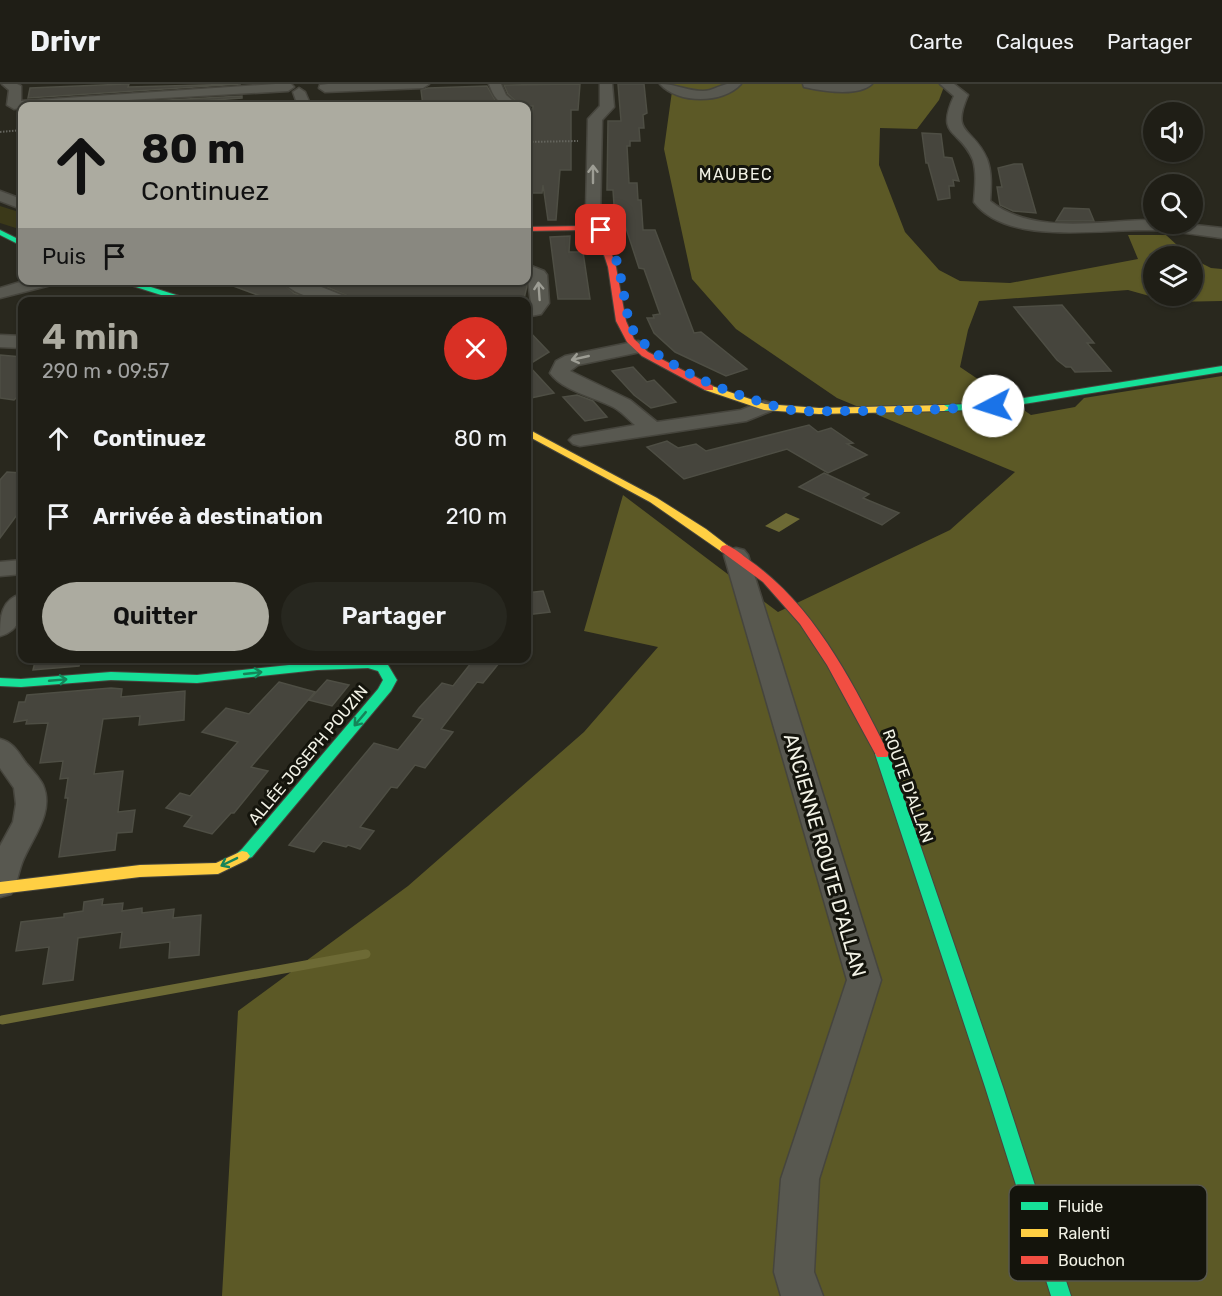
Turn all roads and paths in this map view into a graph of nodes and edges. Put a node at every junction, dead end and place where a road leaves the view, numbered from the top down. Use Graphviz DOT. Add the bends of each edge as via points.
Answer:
graph roads {
  1 [pos="8,84"];
  2 [pos="101,84"];
  3 [pos="423,84"];
  4 [pos="495,84"];
  5 [pos="606,84"];
  6 [pos="666,84"];
  7 [pos="735,84"];
  8 [pos="809,84"];
  9 [pos="866,84"];
  10 [pos="946,84"];
  11 [pos="401,85"];
  12 [pos="293,87"];
  13 [pos="323,90"];
  14 [pos="100,99"];
  15 [pos="416,99"];
  16 [pos="64,102"];
  17 [pos="302,102"];
  18 [pos="507,102"];
  19 [pos="15,106"];
  20 [pos="18,123"];
  21 [pos="18,129"];
  22 [pos="0,132"];
  23 [pos="594,141"];
  24 [pos="531,142"];
  25 [pos="0,196"];
  26 [pos="18,201"];
  27 [pos="583,228"];
  28 [pos="531,229"];
  29 [pos="0,232"];
  30 [pos="1222,233"];
  31 [pos="18,235"];
  32 [pos="18,242"];
  33 [pos="531,272"];
  34 [pos="18,281"];
  35 [pos="29,285"];
  36 [pos="136,285"];
  37 [pos="165,285"];
  38 [pos="300,285"];
  39 [pos="0,292"];
  40 [pos="180,297"];
  41 [pos="188,297"];
  42 [pos="329,297"];
  43 [pos="531,311"];
  44 [pos="0,341"];
  45 [pos="18,342"];
  46 [pos="638,347"];
  47 [pos="1222,369"];
  48 [pos="764,407"];
  49 [pos="651,428"];
  50 [pos="531,434"];
  51 [pos="580,440"];
  52 [pos="736,555"];
  53 [pos="18,567"];
  54 [pos="0,569"];
  55 [pos="18,606"];
  56 [pos="0,628"];
  57 [pos="0,682"];
  58 [pos="0,748"];
  59 [pos="0,887"];
  60 [pos="1025,1185"];
  61 [pos="1056,1281"];
  62 [pos="802,1296"];
  63 [pos="1061,1296"];
  1 -- 19 [label="street" via="16,89"];
  2 -- 14 [label="street"];
  3 -- 11 [label="street"];
  4 -- 18 [label="street" via="500,97"];
  5 -- 23 [label="street" via="607,107 595,119"];
  6 -- 7 [label="street" via="692,96"];
  8 -- 9 [label="street" via="834,89"];
  10 -- 30 [label="street" via="962,95 953,113 953,125 984,166 982,202 997,214 1063,228 1147,225"];
  11 -- 13 [label="street"];
  11 -- 15 [label="street"];
  12 -- 13 [label="street"];
  12 -- 14 [label="street"];
  12 -- 17 [label="street"];
  14 -- 16 [label="street"];
  19 -- 20 [label="street"];
  21 -- 22 [label="path"];
  23 -- 24 [label="path"];
  27 -- 23 [label="street, one-way" via="592,220 594,211"];
  25 -- 26 [label="street"];
  27 -- 28 [label="street"];
  27 -- 46 [label="street" via="602,236 621,321"];
  29 -- 31 [label="street"];
  29 -- 32 [label="street"];
  43 -- 33 [label="street, one-way" via="540,303 538,275"];
  34 -- 39 [label="street"];
  35 -- 39 [label="street"];
  36 -- 40 [label="street"];
  37 -- 41 [label="street"];
  38 -- 42 [label="street"];
  44 -- 45 [label="street"];
  46 -- 48 [label="street" via="708,388"];
  46 -- 49 [label="street, one-way" via="572,360 563,365 560,373 623,404"];
  47 -- 48 [label="street" via="982,406 881,411"];
  48 -- 49 [label="street" via="746,415"];
  49 -- 51 [label="street"];
  50 -- 52 [label="street, ROUTE D'ALLAN" via="631,485"];
  52 -- 60 [label="street, ROUTE D'ALLAN" via="773,584 798,612 855,700 883,756"];
  52 -- 62 [label="street, ANCIENNE ROUTE D'ALLAN" via="864,980 800,1179 794,1272"];
  53 -- 54 [label="street"];
  55 -- 56 [label="street"];
  57 -- 59 [label="street, ALLÉE JOSEPH POUZIN, one-way" via="111,676 197,679 369,664 383,668 390,680 247,853 218,867"];
  58 -- 59 [label="street" via="28,787 31,804"];
  61 -- 63 [label="street, ROUTE D'ALLAN"];
}
